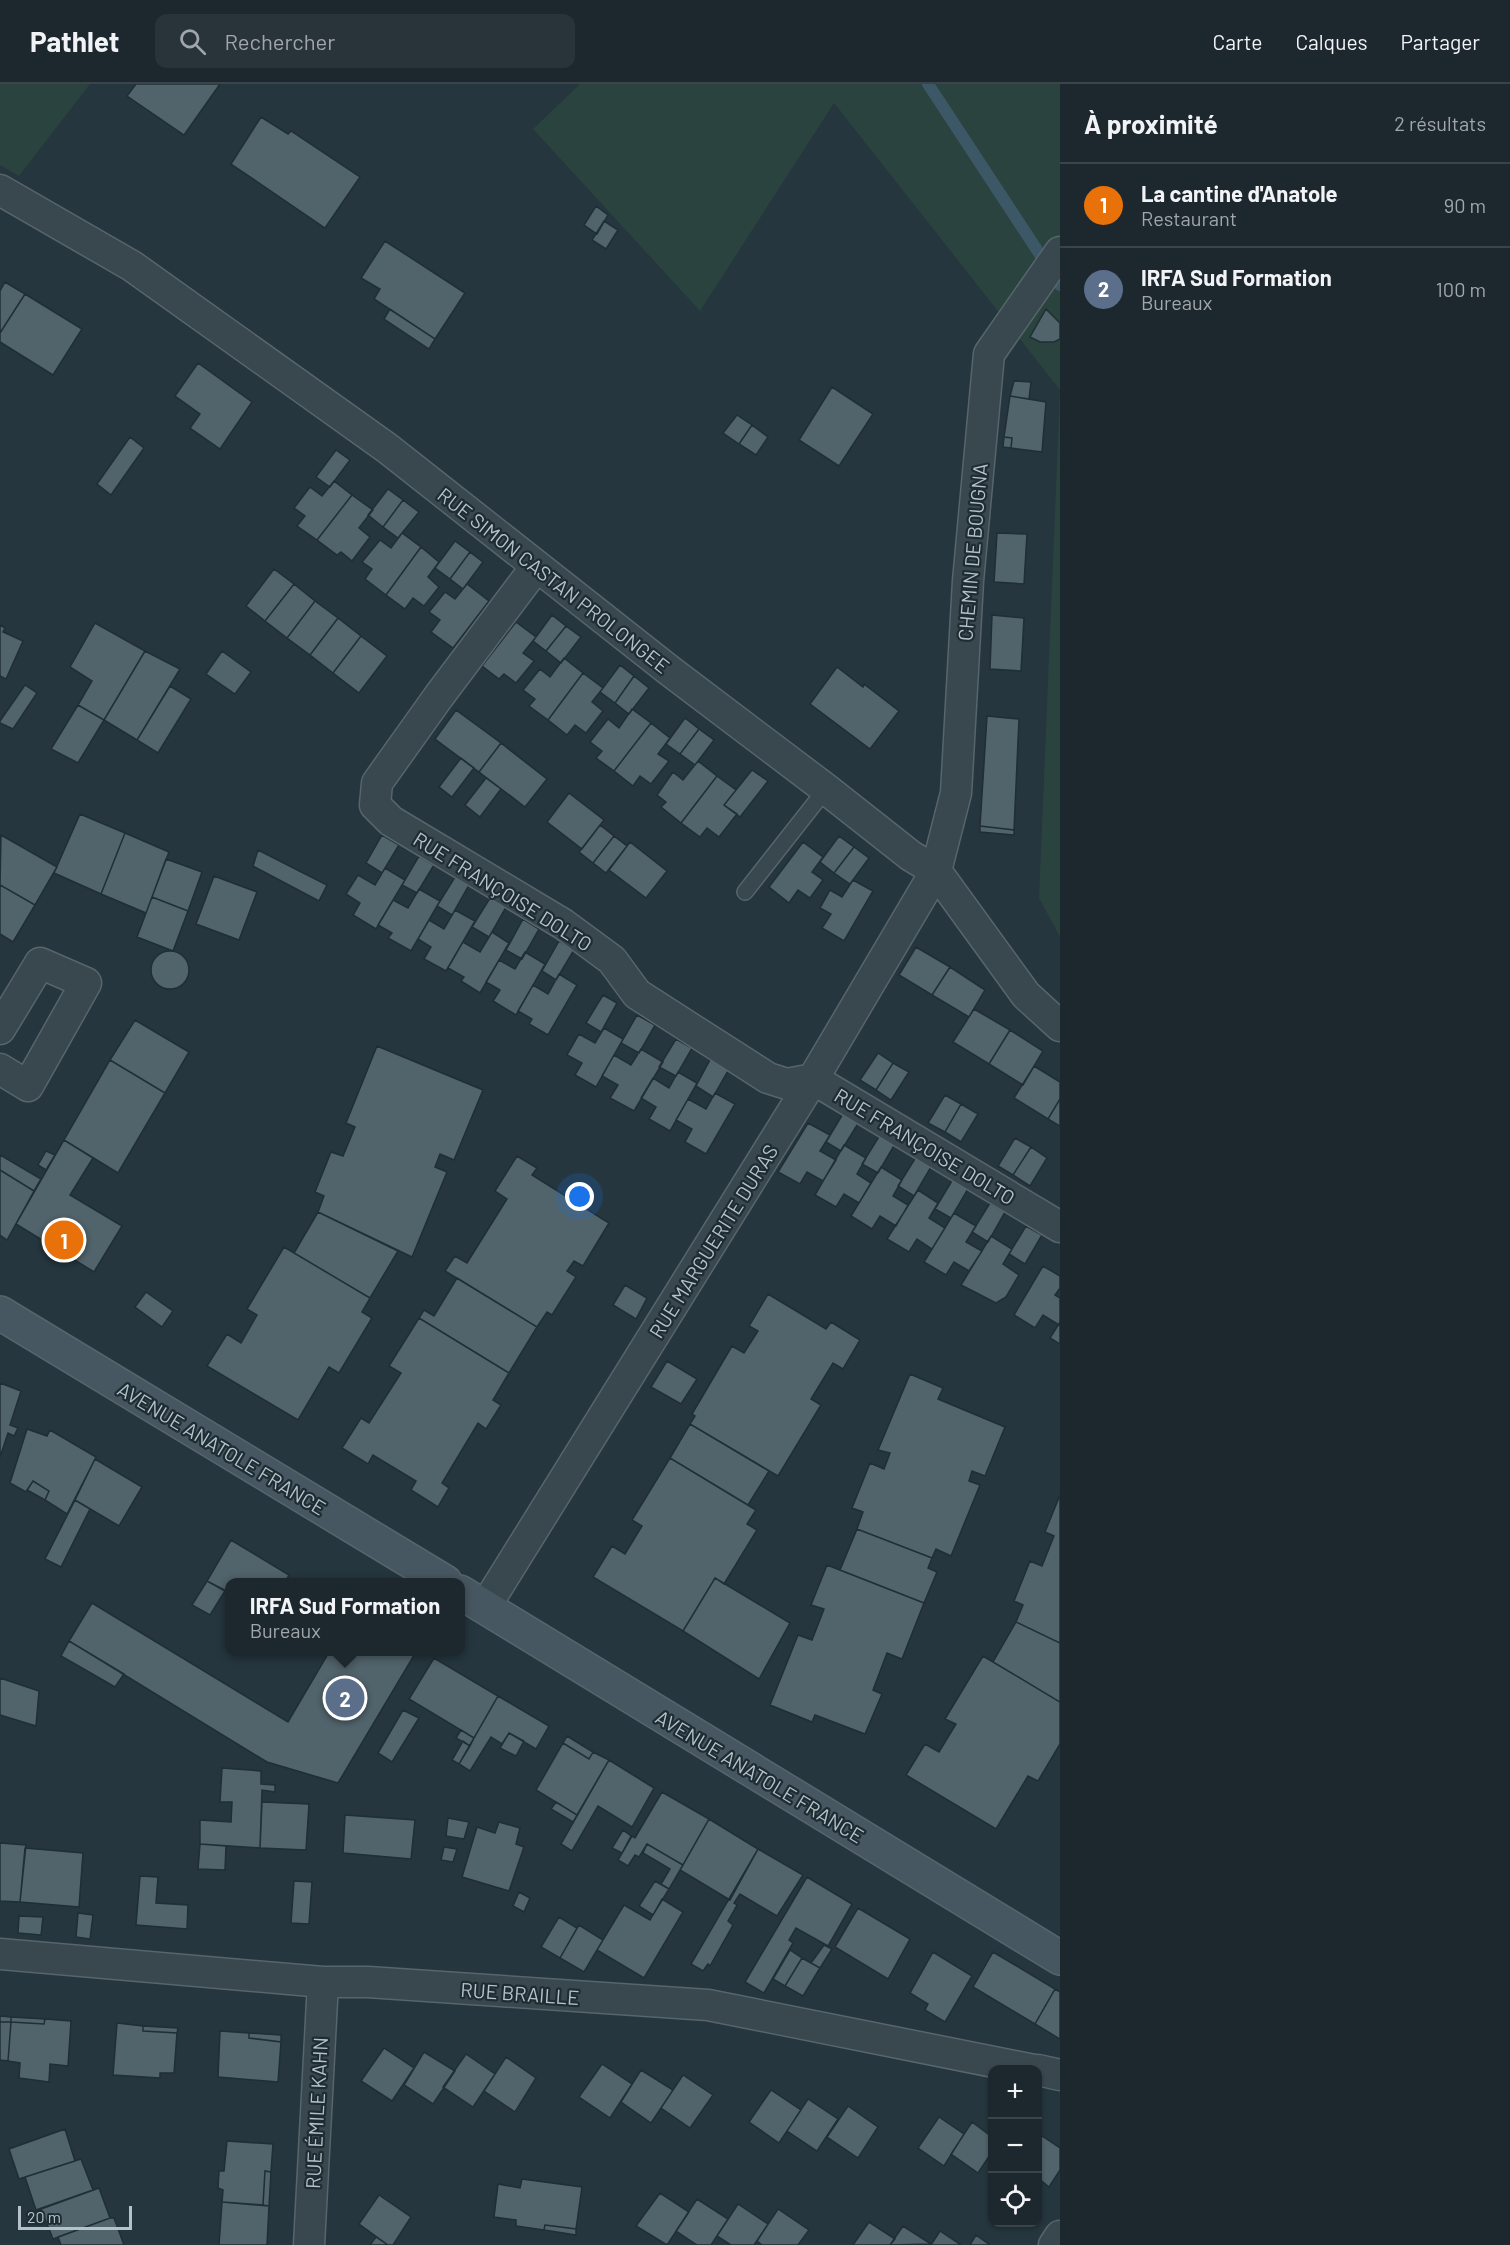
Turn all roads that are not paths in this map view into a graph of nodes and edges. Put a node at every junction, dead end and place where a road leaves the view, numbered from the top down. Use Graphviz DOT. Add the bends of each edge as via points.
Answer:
graph roads {
  1 [pos="0,190"];
  2 [pos="1060,252"];
  3 [pos="536,567"];
  4 [pos="826,789"];
  5 [pos="936,872"];
  6 [pos="745,892"];
  7 [pos="1060,1026"];
  8 [pos="0,1029"];
  9 [pos="0,1069"];
  10 [pos="813,1079"];
  11 [pos="1060,1227"];
  12 [pos="0,1313"];
  13 [pos="438,1578"];
  14 [pos="473,1600"];
  15 [pos="0,1954"];
  16 [pos="1060,1958"];
  17 [pos="323,1982"];
  18 [pos="1011,2065"];
  19 [pos="1042,2071"];
  20 [pos="1060,2074"];
  21 [pos="1060,2236"];
  22 [pos="309,2245"];
  23 [pos="1054,2245"];
  1 -- 3 [label="street, RUE SIMON CASTAN PROLONGEE" via="141,272 387,448"];
  2 -- 5 [label="street, CHEMIN DE BOUGNA" via="989,354 968,582 956,793"];
  3 -- 4 [label="street, RUE SIMON CASTAN PROLONGEE"];
  3 -- 10 [label="street, RUE FRANÇOISE DOLTO" via="377,783 375,805 391,821 563,924 612,960 637,994 768,1078 787,1084"];
  4 -- 5 [label="street, RUE SIMON CASTAN PROLONGEE"];
  4 -- 6 [label="lane"];
  5 -- 7 [label="street, RUE SIMON CASTAN PROLONGEE" via="1026,996"];
  5 -- 10 [label="street, RUE MARGUERITE DURAS"];
  8 -- 9 [label="street" via="40,963 86,983 28,1086"];
  10 -- 11 [label="street, RUE FRANÇOISE DOLTO"];
  10 -- 14 [label="street, RUE MARGUERITE DURAS"];
  12 -- 13 [label="main road, AVENUE ANATOLE FRANCE"];
  14 -- 16 [label="main road, AVENUE ANATOLE FRANCE"];
  15 -- 17 [label="street, RUE BRAILLE"];
  17 -- 18 [label="street, RUE BRAILLE" via="708,2005"];
  17 -- 22 [label="street, RUE ÉMILE KAHN"];
  19 -- 20 [label="street, RUE BRAILLE"];
  21 -- 23 [label="street"];
}
